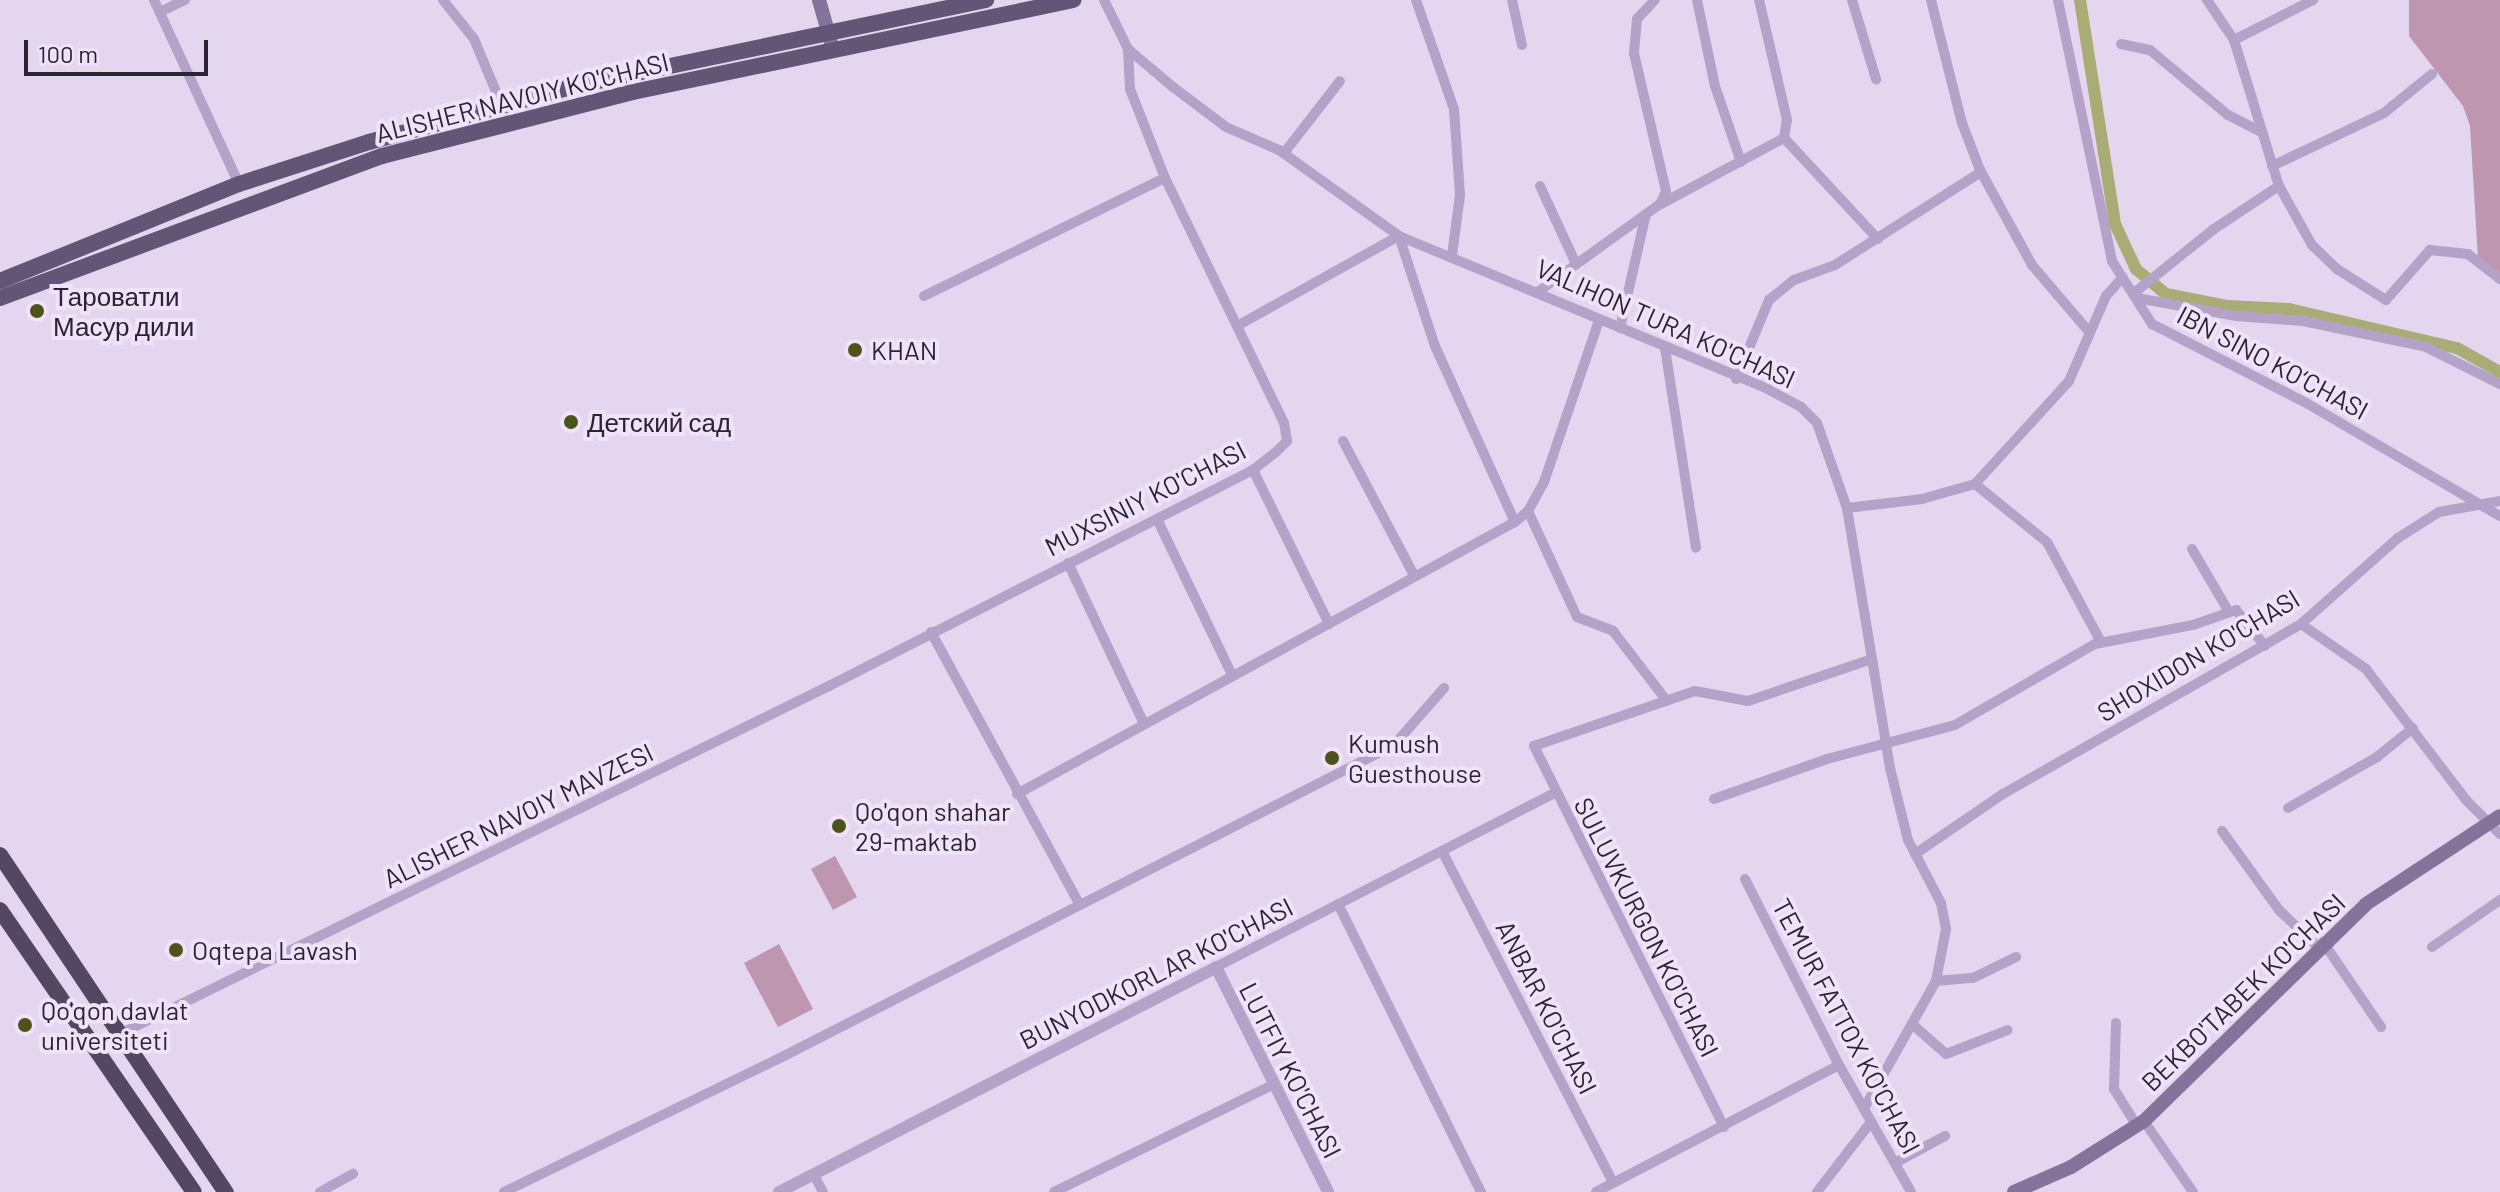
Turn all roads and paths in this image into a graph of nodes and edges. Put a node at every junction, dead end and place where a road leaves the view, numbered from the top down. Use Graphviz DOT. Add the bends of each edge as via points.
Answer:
graph roads {
  1 [pos="154,0"];
  2 [pos="185,0"];
  3 [pos="443,0"];
  4 [pos="819,0"];
  5 [pos="986,0"];
  6 [pos="1073,0"];
  7 [pos="1104,0"];
  8 [pos="1416,0"];
  9 [pos="1512,0"];
  10 [pos="1655,0"];
  11 [pos="1697,0"];
  12 [pos="1759,0"];
  13 [pos="1852,0"];
  14 [pos="1931,0"];
  15 [pos="2058,0"];
  16 [pos="2207,0"];
  17 [pos="2313,0"];
  18 [pos="160,12"];
  19 [pos="828,31"];
  20 [pos="2234,40"];
  21 [pos="2121,44"];
  22 [pos="1522,45"];
  23 [pos="1128,49"];
  24 [pos="834,50"];
  25 [pos="2432,74"];
  26 [pos="1876,79"];
  27 [pos="1340,81"];
  28 [pos="502,106"];
  29 [pos="2263,133"];
  30 [pos="1784,138"];
  31 [pos="1284,153"];
  32 [pos="1741,162"];
  33 [pos="2272,166"];
  34 [pos="1981,172"];
  35 [pos="1165,178"];
  36 [pos="239,184"];
  37 [pos="1540,186"];
  38 [pos="2279,186"];
  39 [pos="1660,204"];
  40 [pos="1646,214"];
  41 [pos="1399,236"];
  42 [pos="1878,239"];
  43 [pos="1452,256"];
  44 [pos="1576,264"];
  45 [pos="2123,277"];
  46 [pos="2500,279"];
  47 [pos="0,281"];
  48 [pos="1539,291"];
  49 [pos="2135,294"];
  50 [pos="924,296"];
  51 [pos="0,298"];
  52 [pos="1599,320"];
  53 [pos="1237,326"];
  54 [pos="1620,328"];
  55 [pos="2090,333"];
  56 [pos="1665,348"];
  57 [pos="1736,379"];
  58 [pos="2500,384"];
  59 [pos="1343,441"];
  60 [pos="1253,470"];
  61 [pos="1975,484"];
  62 [pos="2500,501"];
  63 [pos="2481,502"];
  64 [pos="1847,508"];
  65 [pos="1528,511"];
  66 [pos="2500,516"];
  67 [pos="1157,519"];
  68 [pos="1515,522"];
  69 [pos="1696,548"];
  70 [pos="2192,549"];
  71 [pos="1068,563"];
  72 [pos="1414,575"];
  73 [pos="2229,612"];
  74 [pos="1329,624"];
  75 [pos="2301,624"];
  76 [pos="931,632"];
  77 [pos="2101,642"];
  78 [pos="2265,646"];
  79 [pos="1872,659"];
  80 [pos="1232,675"];
  81 [pos="1444,688"];
  82 [pos="1667,701"];
  83 [pos="1144,724"];
  84 [pos="2413,728"];
  85 [pos="1886,744"];
  86 [pos="1554,793"];
  87 [pos="1017,794"];
  88 [pos="1714,799"];
  89 [pos="2288,808"];
  90 [pos="2494,820"];
  91 [pos="2222,831"];
  92 [pos="2500,834"];
  93 [pos="1442,851"];
  94 [pos="1915,854"];
  95 [pos="0,855"];
  96 [pos="1745,879"];
  97 [pos="2500,900"];
  98 [pos="1079,904"];
  99 [pos="1338,904"];
  100 [pos="0,910"];
  101 [pos="2321,944"];
  102 [pos="2432,947"];
  103 [pos="2016,957"];
  104 [pos="1216,967"];
  105 [pos="1936,981"];
  106 [pos="2116,1023"];
  107 [pos="1912,1024"];
  108 [pos="2381,1027"];
  109 [pos="2008,1030"];
  110 [pos="122,1033"];
  111 [pos="1839,1065"];
  112 [pos="1274,1084"];
  113 [pos="1864,1109"];
  114 [pos="1871,1122"];
  115 [pos="2141,1124"];
  116 [pos="1724,1127"];
  117 [pos="1945,1136"];
  118 [pos="1895,1163"];
  119 [pos="353,1174"];
  120 [pos="814,1175"];
  121 [pos="1613,1183"];
  122 [pos="1324,1191"];
  123 [pos="194,1192"];
  124 [pos="226,1192"];
  125 [pos="320,1192"];
  126 [pos="504,1192"];
  127 [pos="779,1192"];
  128 [pos="823,1192"];
  129 [pos="1054,1192"];
  130 [pos="1481,1192"];
  131 [pos="1596,1192"];
  132 [pos="1817,1192"];
  133 [pos="1911,1192"];
  134 [pos="2014,1192"];
  135 [pos="2193,1192"];
  1 -- 18 [label="street"];
  2 -- 18 [label="street"];
  3 -- 28 [label="street" via="474,39"];
  4 -- 19 [label="main road"];
  5 -- 19 [label="main road, ALISHER NAVOIY KO'CHASI"];
  6 -- 24 [label="main road, ALISHER NAVOIY KO'CHASI"];
  7 -- 23 [label="street, VALIHON TURA KO'CHASI"];
  8 -- 43 [label="street" via="1454,109 1460,195"];
  9 -- 22 [label="street"];
  10 -- 39 [label="street" via="1637,19 1634,53 1666,175"];
  11 -- 32 [label="street" via="1715,86"];
  12 -- 30 [label="street" via="1787,120"];
  13 -- 26 [label="street"];
  14 -- 34 [label="street" via="1962,123"];
  15 -- 45 [label="street, IBN SINO KO‘CHASI" via="2112,261"];
  16 -- 20 [label="street"];
  17 -- 20 [label="street"];
  18 -- 36 [label="street"];
  19 -- 24 [label="main road"];
  19 -- 28 [label="main road, ALISHER NAVOIY KO'CHASI"];
  20 -- 29 [label="street"];
  21 -- 29 [label="street" via="2150,50 2228,115"];
  23 -- 31 [label="street, VALIHON TURA KO'CHASI" via="1226,127"];
  23 -- 35 [label="street, MUXSINIY KO'CHASI" via="1130,89"];
  24 -- 51 [label="main road, ALISHER NAVOIY KO'CHASI" via="633,92 382,156"];
  25 -- 33 [label="street" via="2384,113"];
  27 -- 31 [label="street"];
  28 -- 36 [label="main road, ALISHER NAVOIY KO'CHASI"];
  29 -- 33 [label="street"];
  30 -- 32 [label="street"];
  30 -- 42 [label="street"];
  31 -- 41 [label="street, VALIHON TURA KO'CHASI"];
  32 -- 39 [label="street"];
  33 -- 38 [label="street"];
  34 -- 42 [label="street"];
  34 -- 55 [label="street" via="2032,265"];
  35 -- 50 [label="street"];
  35 -- 53 [label="street, MUXSINIY KO'CHASI"];
  36 -- 47 [label="main road, ALISHER NAVOIY KO'CHASI"];
  37 -- 44 [label="street"];
  38 -- 46 [label="street" via="2312,245 2337,269 2386,300 2430,250 2468,254"];
  38 -- 49 [label="street"];
  39 -- 40 [label="street"];
  40 -- 44 [label="street"];
  40 -- 54 [label="street"];
  41 -- 43 [label="street, VALIHON TURA KO'CHASI"];
  41 -- 53 [label="street"];
  41 -- 68 [label="street" via="1435,346"];
  42 -- 57 [label="street" via="1835,265 1794,280 1769,300"];
  43 -- 48 [label="street, VALIHON TURA KO'CHASI"];
  44 -- 48 [label="street"];
  45 -- 49 [label="street, IBN SINO KO‘CHASI"];
  45 -- 55 [label="street" via="2106,296"];
  48 -- 52 [label="street, VALIHON TURA KO'CHASI"];
  49 -- 58 [label="street" via="2426,347"];
  49 -- 63 [label="street, IBN SINO KO‘CHASI" via="2152,324"];
  52 -- 54 [label="street, VALIHON TURA KO'CHASI"];
  52 -- 65 [label="street" via="1544,482"];
  53 -- 60 [label="street, MUXSINIY KO'CHASI" via="1284,423 1287,441"];
  54 -- 56 [label="street, VALIHON TURA KO'CHASI"];
  55 -- 61 [label="street" via="2069,381"];
  56 -- 57 [label="street, VALIHON TURA KO'CHASI"];
  56 -- 69 [label="street"];
  57 -- 64 [label="street, VALIHON TURA KO'CHASI" via="1801,407 1817,423"];
  59 -- 72 [label="street"];
  60 -- 67 [label="street, MUXSINIY KO'CHASI"];
  60 -- 74 [label="street"];
  61 -- 64 [label="street" via="1922,499"];
  61 -- 77 [label="street" via="2047,542"];
  62 -- 63 [label="street, SHOXIDON KO'CHASI"];
  63 -- 66 [label="street, IBN SINO KO‘CHASI"];
  63 -- 75 [label="street, SHOXIDON KO'CHASI" via="2439,512 2398,538"];
  64 -- 79 [label="street, VALIHON TURA KO'CHASI"];
  65 -- 68 [label="street"];
  65 -- 82 [label="street" via="1577,617 1613,631"];
  67 -- 71 [label="street, MUXSINIY KO'CHASI"];
  67 -- 80 [label="street"];
  68 -- 72 [label="street"];
  70 -- 73 [label="street"];
  71 -- 76 [label="street, MUXSINIY KO'CHASI"];
  71 -- 83 [label="street"];
  72 -- 74 [label="street"];
  73 -- 77 [label="street"];
  73 -- 78 [label="street" via="2236,610"];
  74 -- 80 [label="street"];
  75 -- 78 [label="street, SHOXIDON KO'CHASI"];
  75 -- 84 [label="street" via="2366,669"];
  76 -- 87 [label="street"];
  76 -- 110 [label="street, ALISHER NAVOIY MAVZESI"];
  77 -- 85 [label="street" via="1989,709"];
  78 -- 94 [label="street, SHOXIDON KO'CHASI" via="2003,794"];
  79 -- 82 [label="street" via="1748,701 1695,691"];
  79 -- 85 [label="street, VALIHON TURA KO'CHASI"];
  80 -- 83 [label="street"];
  81 -- 98 [label="street" via="1394,745"];
  82 -- 86 [label="street, SULUVKURGON KO'CHASI" via="1534,746"];
  83 -- 87 [label="street"];
  84 -- 89 [label="street" via="2377,757"];
  84 -- 90 [label="street"];
  85 -- 88 [label="street"];
  85 -- 94 [label="street, VALIHON TURA KO'CHASI"];
  86 -- 93 [label="street, BUNYODKORLAR KO'CHASI"];
  86 -- 116 [label="street, SULUVKURGON KO'CHASI"];
  87 -- 98 [label="street"];
  90 -- 92 [label="street"];
  90 -- 101 [label="main road, BEKBO'TABEK KO'CHASI" via="2366,904"];
  91 -- 101 [label="street" via="2272,902"];
  93 -- 99 [label="street, BUNYODKORLAR KO'CHASI"];
  93 -- 121 [label="street, ANBAR KO'CHASI"];
  94 -- 105 [label="street, VALIHON TURA KO'CHASI" via="1941,903 1946,929"];
  95 -- 110 [label="highway"];
  96 -- 111 [label="street, TEMUR FATTOX KO'CHASI"];
  97 -- 102 [label="street"];
  98 -- 126 [label="street"];
  99 -- 104 [label="street, BUNYODKORLAR KO'CHASI"];
  99 -- 130 [label="street"];
  100 -- 123 [label="highway"];
  101 -- 108 [label="street"];
  101 -- 115 [label="main road, BEKBO'TABEK KO'CHASI"];
  103 -- 105 [label="street" via="1973,978"];
  104 -- 112 [label="street, LUTFIY KO'CHASI"];
  104 -- 120 [label="street, BUNYODKORLAR KO'CHASI"];
  105 -- 107 [label="street, VALIHON TURA KO'CHASI"];
  106 -- 115 [label="street" via="2114,1089"];
  107 -- 109 [label="street" via="1946,1054"];
  107 -- 113 [label="street, VALIHON TURA KO'CHASI"];
  110 -- 124 [label="highway"];
  111 -- 113 [label="street, TEMUR FATTOX KO'CHASI"];
  111 -- 116 [label="street"];
  112 -- 122 [label="street, LUTFIY KO'CHASI"];
  112 -- 129 [label="street"];
  113 -- 114 [label="street, TEMUR FATTOX KO'CHASI"];
  114 -- 118 [label="street, TEMUR FATTOX KO'CHASI"];
  114 -- 132 [label="street"];
  115 -- 134 [label="main road, BEKBO'TABEK KO'CHASI" via="2071,1167"];
  115 -- 135 [label="street"];
  116 -- 121 [label="street"];
  117 -- 118 [label="street"];
  118 -- 133 [label="street, TEMUR FATTOX KO'CHASI"];
  119 -- 125 [label="street"];
  120 -- 127 [label="street, BUNYODKORLAR KO'CHASI"];
  120 -- 128 [label="street"];
  121 -- 131 [label="street"];
}
